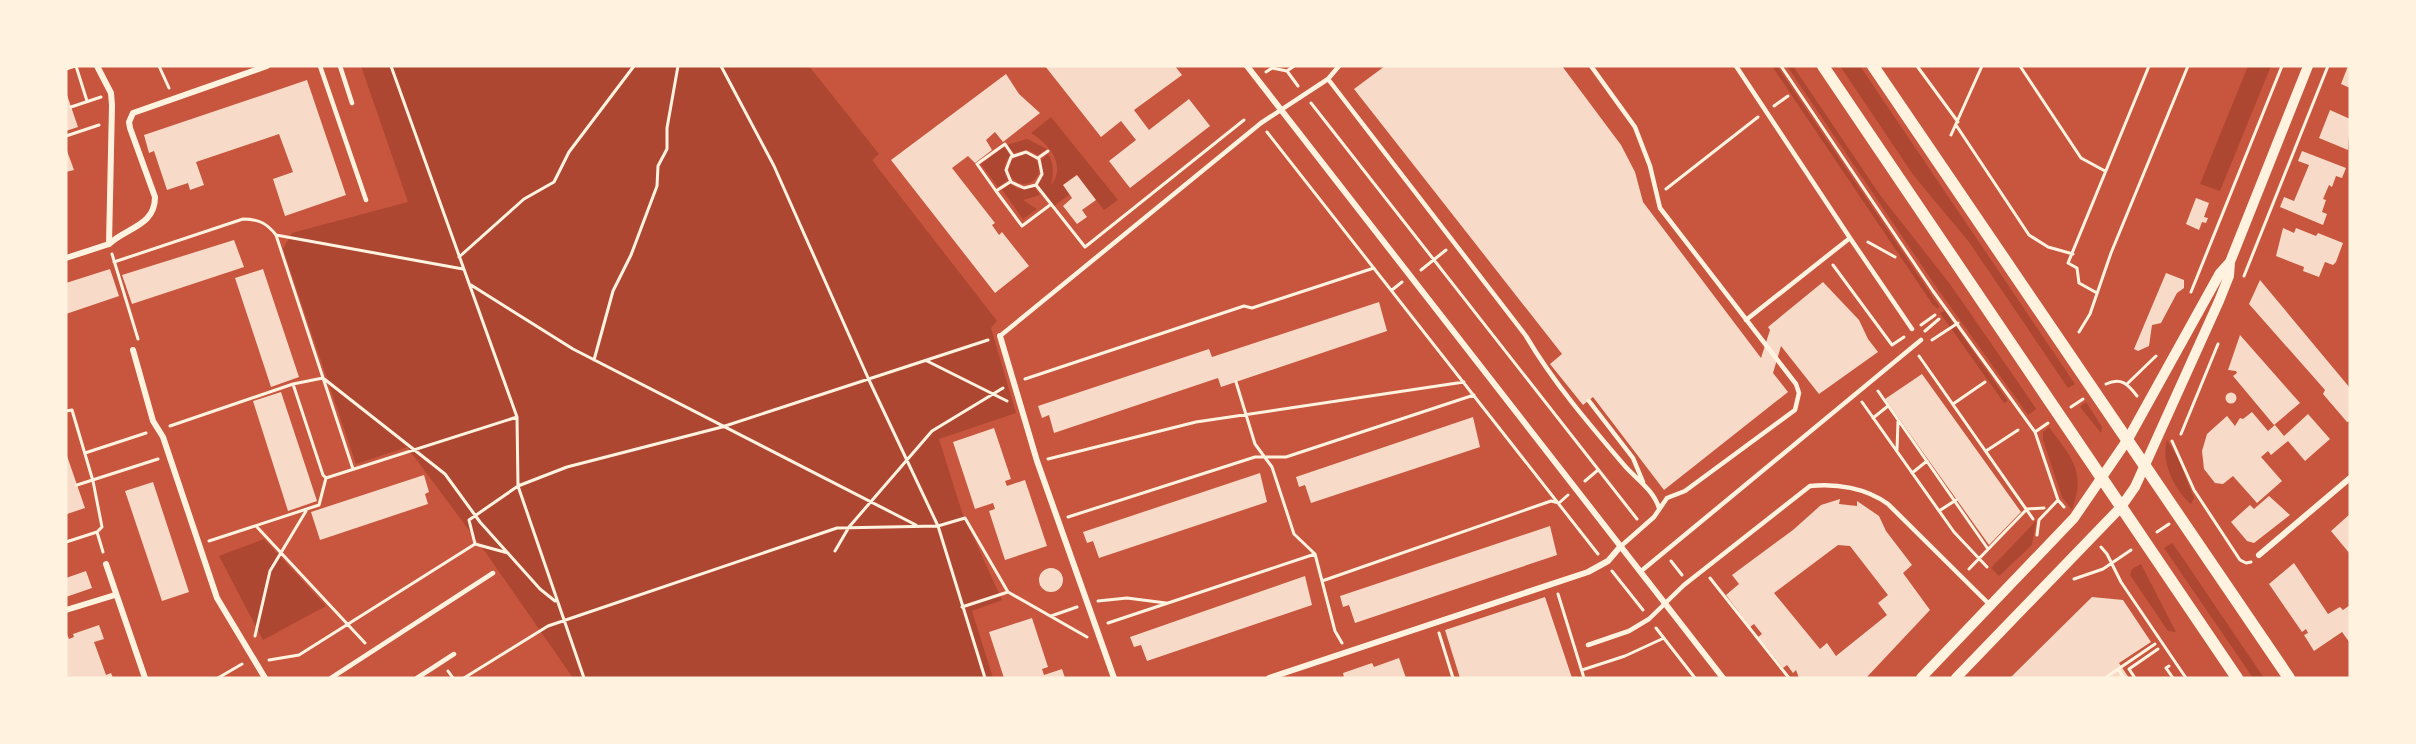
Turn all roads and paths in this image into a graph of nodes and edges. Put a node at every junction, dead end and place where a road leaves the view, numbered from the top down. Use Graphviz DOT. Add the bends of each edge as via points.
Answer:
graph roads {
  1 [pos="75,66"];
  2 [pos="98,66"];
  3 [pos="159,66"];
  4 [pos="267,66"];
  5 [pos="320,66"];
  6 [pos="340,66"];
  7 [pos="391,66"];
  8 [pos="634,66"];
  9 [pos="678,66"];
  10 [pos="721,66"];
  11 [pos="1247,66"];
  12 [pos="1294,66"];
  13 [pos="1339,66"];
  14 [pos="1591,66"];
  15 [pos="1736,66"];
  16 [pos="1781,66"];
  17 [pos="1823,66"];
  18 [pos="1873,66"];
  19 [pos="1917,66"];
  20 [pos="1982,66"];
  21 [pos="2020,66"];
  22 [pos="2149,66"];
  23 [pos="2188,66"];
  24 [pos="2282,66"];
  25 [pos="2308,66"];
  26 [pos="2328,66"];
  27 [pos="1601,67"];
  28 [pos="66,69"];
  29 [pos="1287,71"];
  30 [pos="1264,73"];
  31 [pos="1598,75"];
  32 [pos="1328,79"];
  33 [pos="111,93"];
  34 [pos="1304,93"];
  35 [pos="176,96"];
  36 [pos="1788,96"];
  37 [pos="87,101"];
  38 [pos="352,103"];
  39 [pos="72,107"];
  40 [pos="1772,107"];
  41 [pos="1280,109"];
  42 [pos="1252,113"];
  43 [pos="1759,116"];
  44 [pos="112,120"];
  45 [pos="1261,123"];
  46 [pos="1957,123"];
  47 [pos="1951,135"];
  48 [pos="66,136"];
  49 [pos="1048,151"];
  50 [pos="1013,156"];
  51 [pos="1038,158"];
  52 [pos="2105,171"];
  53 [pos="1010,181"];
  54 [pos="1036,184"];
  55 [pos="1665,190"];
  56 [pos="996,191"];
  57 [pos="366,200"];
  58 [pos="1050,205"];
  59 [pos="276,235"];
  60 [pos="1850,238"];
  61 [pos="1861,238"];
  62 [pos="109,244"];
  63 [pos="1455,245"];
  64 [pos="2073,254"];
  65 [pos="1826,256"];
  66 [pos="1895,257"];
  67 [pos="66,258"];
  68 [pos="459,258"];
  69 [pos="1432,260"];
  70 [pos="114,261"];
  71 [pos="2230,261"];
  72 [pos="1374,268"];
  73 [pos="463,269"];
  74 [pos="1419,271"];
  75 [pos="1403,282"];
  76 [pos="470,284"];
  77 [pos="2240,286"];
  78 [pos="1392,290"];
  79 [pos="2097,293"];
  80 [pos="2187,300"];
  81 [pos="1935,315"];
  82 [pos="1939,319"];
  83 [pos="1746,320"];
  84 [pos="1958,323"];
  85 [pos="1918,327"];
  86 [pos="1911,331"];
  87 [pos="2079,332"];
  88 [pos="1000,336"];
  89 [pos="1921,340"];
  90 [pos="2219,341"];
  91 [pos="1912,347"];
  92 [pos="133,350"];
  93 [pos="2159,352"];
  94 [pos="594,360"];
  95 [pos="926,360"];
  96 [pos="323,378"];
  97 [pos="869,380"];
  98 [pos="1871,381"];
  99 [pos="1014,382"];
  100 [pos="1236,382"];
  101 [pos="1464,382"];
  102 [pos="1985,382"];
  103 [pos="2108,382"];
  104 [pos="2128,383"];
  105 [pos="293,384"];
  106 [pos="993,393"];
  107 [pos="1856,393"];
  108 [pos="2136,394"];
  109 [pos="1474,395"];
  110 [pos="1589,400"];
  111 [pos="1953,404"];
  112 [pos="1888,406"];
  113 [pos="1021,410"];
  114 [pos="66,411"];
  115 [pos="1244,414"];
  116 [pos="517,417"];
  117 [pos="1873,418"];
  118 [pos="1898,420"];
  119 [pos="2047,424"];
  120 [pos="722,427"];
  121 [pos="159,430"];
  122 [pos="2018,430"];
  123 [pos="2035,432"];
  124 [pos="2181,434"];
  125 [pos="2168,436"];
  126 [pos="2128,439"];
  127 [pos="415,449"];
  128 [pos="1986,451"];
  129 [pos="1897,452"];
  130 [pos="85,453"];
  131 [pos="169,455"];
  132 [pos="1264,457"];
  133 [pos="908,461"];
  134 [pos="1037,461"];
  135 [pos="1928,461"];
  136 [pos="2147,466"];
  137 [pos="353,469"];
  138 [pos="1598,470"];
  139 [pos="1912,473"];
  140 [pos="326,478"];
  141 [pos="2350,478"];
  142 [pos="2102,479"];
  143 [pos="93,481"];
  144 [pos="1644,484"];
  145 [pos="77,485"];
  146 [pos="518,486"];
  147 [pos="1575,489"];
  148 [pos="1955,500"];
  149 [pos="2058,500"];
  150 [pos="871,502"];
  151 [pos="1559,503"];
  152 [pos="2121,507"];
  153 [pos="1659,508"];
  154 [pos="2043,508"];
  155 [pos="2027,509"];
  156 [pos="307,510"];
  157 [pos="1939,511"];
  158 [pos="2069,513"];
  159 [pos="475,516"];
  160 [pos="1058,519"];
  161 [pos="2033,519"];
  162 [pos="257,526"];
  163 [pos="917,526"];
  164 [pos="938,526"];
  165 [pos="849,527"];
  166 [pos="1643,527"];
  167 [pos="2163,528"];
  168 [pos="97,532"];
  169 [pos="2155,534"];
  170 [pos="66,542"];
  171 [pos="199,544"];
  172 [pos="475,544"];
  173 [pos="1620,547"];
  174 [pos="2100,547"];
  175 [pos="1988,549"];
  176 [pos="2132,549"];
  177 [pos="835,551"];
  178 [pos="281,552"];
  179 [pos="1663,552"];
  180 [pos="508,553"];
  181 [pos="1315,554"];
  182 [pos="2259,555"];
  183 [pos="1979,558"];
  184 [pos="2034,560"];
  185 [pos="1605,563"];
  186 [pos="2112,563"];
  187 [pos="106,564"];
  188 [pos="1987,567"];
  189 [pos="1969,569"];
  190 [pos="1703,570"];
  191 [pos="1640,572"];
  192 [pos="493,573"];
  193 [pos="2073,579"];
  194 [pos="1322,581"];
  195 [pos="1688,581"];
  196 [pos="1554,583"];
  197 [pos="1008,592"];
  198 [pos="115,595"];
  199 [pos="557,602"];
  200 [pos="1087,603"];
  201 [pos="1167,603"];
  202 [pos="1664,603"];
  203 [pos="1991,606"];
  204 [pos="962,607"];
  205 [pos="66,610"];
  206 [pos="1051,616"];
  207 [pos="1649,619"];
  208 [pos="563,621"];
  209 [pos="349,623"];
  210 [pos="1095,628"];
  211 [pos="1439,634"];
  212 [pos="1664,638"];
  213 [pos="2154,644"];
  214 [pos="1102,645"];
  215 [pos="1588,645"];
  216 [pos="2158,649"];
  217 [pos="372,652"];
  218 [pos="1348,652"];
  219 [pos="454,654"];
  220 [pos="253,659"];
  221 [pos="2169,666"];
  222 [pos="2118,669"];
  223 [pos="1582,670"];
  224 [pos="145,678"];
  225 [pos="218,678"];
  226 [pos="265,678"];
  227 [pos="332,678"];
  228 [pos="417,678"];
  229 [pos="464,678"];
  230 [pos="584,678"];
  231 [pos="985,678"];
  232 [pos="1114,678"];
  233 [pos="1269,678"];
  234 [pos="1453,678"];
  235 [pos="1584,678"];
  236 [pos="1695,678"];
  237 [pos="1723,678"];
  238 [pos="1789,678"];
  239 [pos="1921,678"];
  240 [pos="1956,678"];
  241 [pos="2104,678"];
  242 [pos="2124,678"];
  243 [pos="2135,678"];
  244 [pos="2173,678"];
  245 [pos="2186,678"];
  246 [pos="2237,678"];
  247 [pos="2289,678"];
  1 -- 28 [label="path"];
  1 -- 37 [label="path"];
  2 -- 33 [label="street"];
  3 -- 35 [label="path"];
  4 -- 35 [label="street"];
  5 -- 57 [label="lane"];
  6 -- 38 [label="lane"];
  7 -- 68 [label="path"];
  8 -- 68 [label="path" via="569,152 554,182 524,199"];
  9 -- 94 [label="path" via="667,149 658,166 657,186 613,291"];
  10 -- 97 [label="path" via="774,166"];
  11 -- 41 [label="street"];
  12 -- 29 [label="path"];
  13 -- 32 [label="lane"];
  14 -- 31 [label="lane"];
  15 -- 60 [label="lane"];
  16 -- 84 [label="path"];
  17 -- 142 [label="main road"];
  18 -- 126 [label="main road"];
  19 -- 46 [label="path"];
  20 -- 46 [label="path"];
  21 -- 52 [label="path" via="2081,158"];
  22 -- 52 [label="path"];
  23 -- 79 [label="path"];
  24 -- 80 [label="path"];
  25 -- 71 [label="street"];
  26 -- 77 [label="path"];
  27 -- 31 [label="lane"];
  29 -- 30 [label="path" via="1272,68"];
  29 -- 34 [label="path"];
  31 -- 83 [label="lane" via="1635,127 1660,208"];
  32 -- 34 [label="lane"];
  32 -- 63 [label="lane"];
  33 -- 37 [label="path"];
  33 -- 44 [label="street"];
  34 -- 41 [label="lane"];
  34 -- 69 [label="path"];
  35 -- 62 [label="street" via="138,109 130,118 130,128 155,197 155,209 151,218"];
  36 -- 40 [label="path"];
  37 -- 39 [label="path"];
  41 -- 45 [label="lane"];
  41 -- 147 [label="street"];
  42 -- 58 [label="path" via="1085,247"];
  43 -- 55 [label="path"];
  44 -- 48 [label="path"];
  44 -- 62 [label="street"];
  45 -- 72 [label="path"];
  45 -- 88 [label="lane"];
  46 -- 47 [label="path"];
  46 -- 64 [label="path" via="2029,235 2048,247"];
  49 -- 51 [label="path"];
  50 -- 51 [label="path" via="1026,152"];
  50 -- 53 [label="path" via="1006,170"];
  50 -- 56 [label="path" via="1005,144 977,164"];
  51 -- 54 [label="path" via="1042,174"];
  52 -- 64 [label="path"];
  53 -- 54 [label="path" via="1024,188"];
  53 -- 56 [label="path"];
  54 -- 58 [label="path"];
  56 -- 58 [label="path" via="1022,225"];
  59 -- 70 [label="path" via="268,225 243,219"];
  59 -- 73 [label="path"];
  59 -- 96 [label="path"];
  60 -- 65 [label="lane"];
  60 -- 86 [label="lane"];
  61 -- 66 [label="path"];
  62 -- 67 [label="street"];
  62 -- 70 [label="path"];
  63 -- 69 [label="path"];
  63 -- 144 [label="lane" via="1526,336 1547,371 1626,468"];
  64 -- 79 [label="path" via="2068,263 2077,268 2079,283"];
  65 -- 83 [label="lane"];
  65 -- 86 [label="path" via="1892,345"];
  68 -- 73 [label="path"];
  69 -- 74 [label="path"];
  69 -- 138 [label="path"];
  70 -- 92 [label="path" via="139,338"];
  71 -- 126 [label="street"];
  71 -- 136 [label="street" via="2229,276"];
  72 -- 78 [label="path"];
  72 -- 99 [label="path" via="1252,308 1244,306"];
  73 -- 76 [label="path"];
  75 -- 78 [label="path"];
  76 -- 94 [label="path"];
  76 -- 116 [label="path"];
  78 -- 101 [label="path"];
  79 -- 87 [label="path"];
  81 -- 85 [label="path"];
  82 -- 89 [label="path" via="1923,332"];
  83 -- 153 [label="lane" via="1796,384 1799,393 1795,410 1685,491 1667,498"];
  84 -- 89 [label="path" via="1930,341"];
  84 -- 123 [label="path"];
  88 -- 95 [label="path"];
  88 -- 99 [label="street"];
  89 -- 91 [label="lane"];
  90 -- 124 [label="path"];
  91 -- 98 [label="lane"];
  91 -- 111 [label="path"];
  92 -- 121 [label="street"];
  93 -- 104 [label="path"];
  94 -- 120 [label="path"];
  95 -- 97 [label="path"];
  95 -- 106 [label="path"];
  96 -- 105 [label="path"];
  96 -- 127 [label="path"];
  96 -- 137 [label="path"];
  97 -- 120 [label="path"];
  97 -- 133 [label="path"];
  98 -- 107 [label="lane"];
  98 -- 112 [label="path"];
  99 -- 106 [label="path"];
  99 -- 113 [label="street"];
  100 -- 115 [label="path"];
  101 -- 109 [label="path"];
  101 -- 115 [label="path"];
  102 -- 111 [label="path"];
  103 -- 104 [label="path"];
  104 -- 108 [label="path"];
  105 -- 121 [label="path"];
  105 -- 140 [label="path"];
  106 -- 113 [label="path"];
  106 -- 133 [label="path" via="932,431"];
  107 -- 117 [label="path"];
  107 -- 179 [label="lane"];
  109 -- 132 [label="path" via="1286,457"];
  109 -- 151 [label="path"];
  110 -- 144 [label="lane" via="1634,458"];
  111 -- 128 [label="path"];
  112 -- 117 [label="path"];
  112 -- 118 [label="path"];
  113 -- 134 [label="street"];
  114 -- 130 [label="path" via="72,410"];
  115 -- 132 [label="path"];
  115 -- 134 [label="path"];
  116 -- 127 [label="path"];
  116 -- 146 [label="path"];
  117 -- 129 [label="path"];
  118 -- 129 [label="path"];
  118 -- 135 [label="path"];
  119 -- 123 [label="path"];
  120 -- 146 [label="path" via="567,467"];
  120 -- 150 [label="path"];
  121 -- 130 [label="path"];
  121 -- 131 [label="street"];
  122 -- 128 [label="path"];
  123 -- 149 [label="path"];
  125 -- 182 [label="path" via="2194,490 2240,560 2250,562"];
  126 -- 136 [label="main road"];
  126 -- 142 [label="street"];
  127 -- 137 [label="path"];
  127 -- 159 [label="path" via="445,474"];
  128 -- 155 [label="path"];
  129 -- 139 [label="path"];
  130 -- 143 [label="path"];
  131 -- 143 [label="path"];
  131 -- 171 [label="street"];
  132 -- 160 [label="path"];
  132 -- 181 [label="path" via="1272,467 1294,534"];
  133 -- 150 [label="path"];
  133 -- 164 [label="path"];
  134 -- 160 [label="street"];
  135 -- 139 [label="path"];
  135 -- 148 [label="path"];
  136 -- 152 [label="street"];
  136 -- 247 [label="main road"];
  137 -- 140 [label="path"];
  138 -- 147 [label="path"];
  138 -- 166 [label="path"];
  139 -- 157 [label="path"];
  140 -- 156 [label="path" via="319,505"];
  141 -- 182 [label="street"];
  142 -- 152 [label="main road"];
  142 -- 184 [label="street" via="2074,518"];
  143 -- 145 [label="path"];
  143 -- 168 [label="path" via="102,527"];
  144 -- 153 [label="lane"];
  146 -- 159 [label="path"];
  146 -- 199 [label="path"];
  147 -- 151 [label="path"];
  147 -- 173 [label="street"];
  148 -- 157 [label="path"];
  148 -- 175 [label="path"];
  149 -- 158 [label="path"];
  149 -- 184 [label="path" via="2039,520"];
  150 -- 163 [label="path"];
  150 -- 165 [label="path"];
  151 -- 185 [label="path"];
  151 -- 194 [label="path" via="1551,501"];
  152 -- 240 [label="street"];
  152 -- 246 [label="main road"];
  153 -- 166 [label="lane"];
  154 -- 155 [label="path"];
  155 -- 161 [label="path"];
  155 -- 175 [label="path"];
  156 -- 162 [label="path"];
  156 -- 178 [label="path"];
  157 -- 183 [label="path"];
  159 -- 172 [label="path" via="469,520"];
  159 -- 180 [label="path"];
  160 -- 200 [label="street"];
  162 -- 171 [label="path"];
  162 -- 178 [label="path"];
  163 -- 164 [label="path"];
  163 -- 165 [label="path"];
  164 -- 197 [label="path" via="965,518"];
  164 -- 204 [label="path"];
  165 -- 177 [label="path"];
  165 -- 208 [label="path"];
  166 -- 173 [label="lane"];
  167 -- 169 [label="path"];
  168 -- 170 [label="path"];
  168 -- 187 [label="path"];
  171 -- 220 [label="street" via="217,598"];
  172 -- 180 [label="path"];
  172 -- 209 [label="path"];
  173 -- 185 [label="street"];
  173 -- 191 [label="street"];
  174 -- 186 [label="path"];
  175 -- 183 [label="path"];
  176 -- 186 [label="path"];
  178 -- 209 [label="path"];
  178 -- 220 [label="path" via="270,571"];
  179 -- 191 [label="lane"];
  179 -- 195 [label="path"];
  180 -- 199 [label="path" via="540,590"];
  181 -- 194 [label="path"];
  181 -- 201 [label="path"];
  183 -- 188 [label="path"];
  183 -- 189 [label="path"];
  184 -- 203 [label="street"];
  185 -- 196 [label="street"];
  185 -- 207 [label="path"];
  186 -- 193 [label="path"];
  186 -- 245 [label="path"];
  187 -- 198 [label="street"];
  190 -- 195 [label="lane"];
  190 -- 203 [label="lane" via="1809,486 1832,486 1868,492 1888,504"];
  190 -- 238 [label="path"];
  191 -- 202 [label="street"];
  192 -- 217 [label="lane"];
  194 -- 218 [label="path" via="1335,631"];
  195 -- 202 [label="lane"];
  196 -- 218 [label="street"];
  196 -- 223 [label="path"];
  197 -- 204 [label="path"];
  197 -- 206 [label="path"];
  198 -- 205 [label="street"];
  198 -- 224 [label="street"];
  199 -- 208 [label="path"];
  200 -- 201 [label="path" via="1111,598"];
  200 -- 206 [label="path"];
  200 -- 210 [label="street"];
  201 -- 210 [label="path"];
  202 -- 207 [label="lane"];
  202 -- 237 [label="street"];
  203 -- 239 [label="street"];
  204 -- 231 [label="path"];
  206 -- 214 [label="path"];
  207 -- 212 [label="path"];
  207 -- 215 [label="lane" via="1629,631"];
  208 -- 229 [label="path" via="539,630"];
  208 -- 230 [label="path"];
  209 -- 217 [label="path"];
  209 -- 220 [label="path" via="299,655"];
  210 -- 214 [label="street"];
  211 -- 234 [label="path"];
  212 -- 223 [label="path"];
  212 -- 236 [label="path"];
  213 -- 222 [label="path"];
  214 -- 232 [label="street"];
  216 -- 243 [label="path" via="2129,669"];
  217 -- 227 [label="lane"];
  218 -- 233 [label="street"];
  219 -- 228 [label="lane"];
  220 -- 225 [label="path"];
  220 -- 226 [label="street"];
  221 -- 244 [label="path" via="2166,668"];
  222 -- 241 [label="path"];
  222 -- 242 [label="path"];
  223 -- 235 [label="path"];
}
